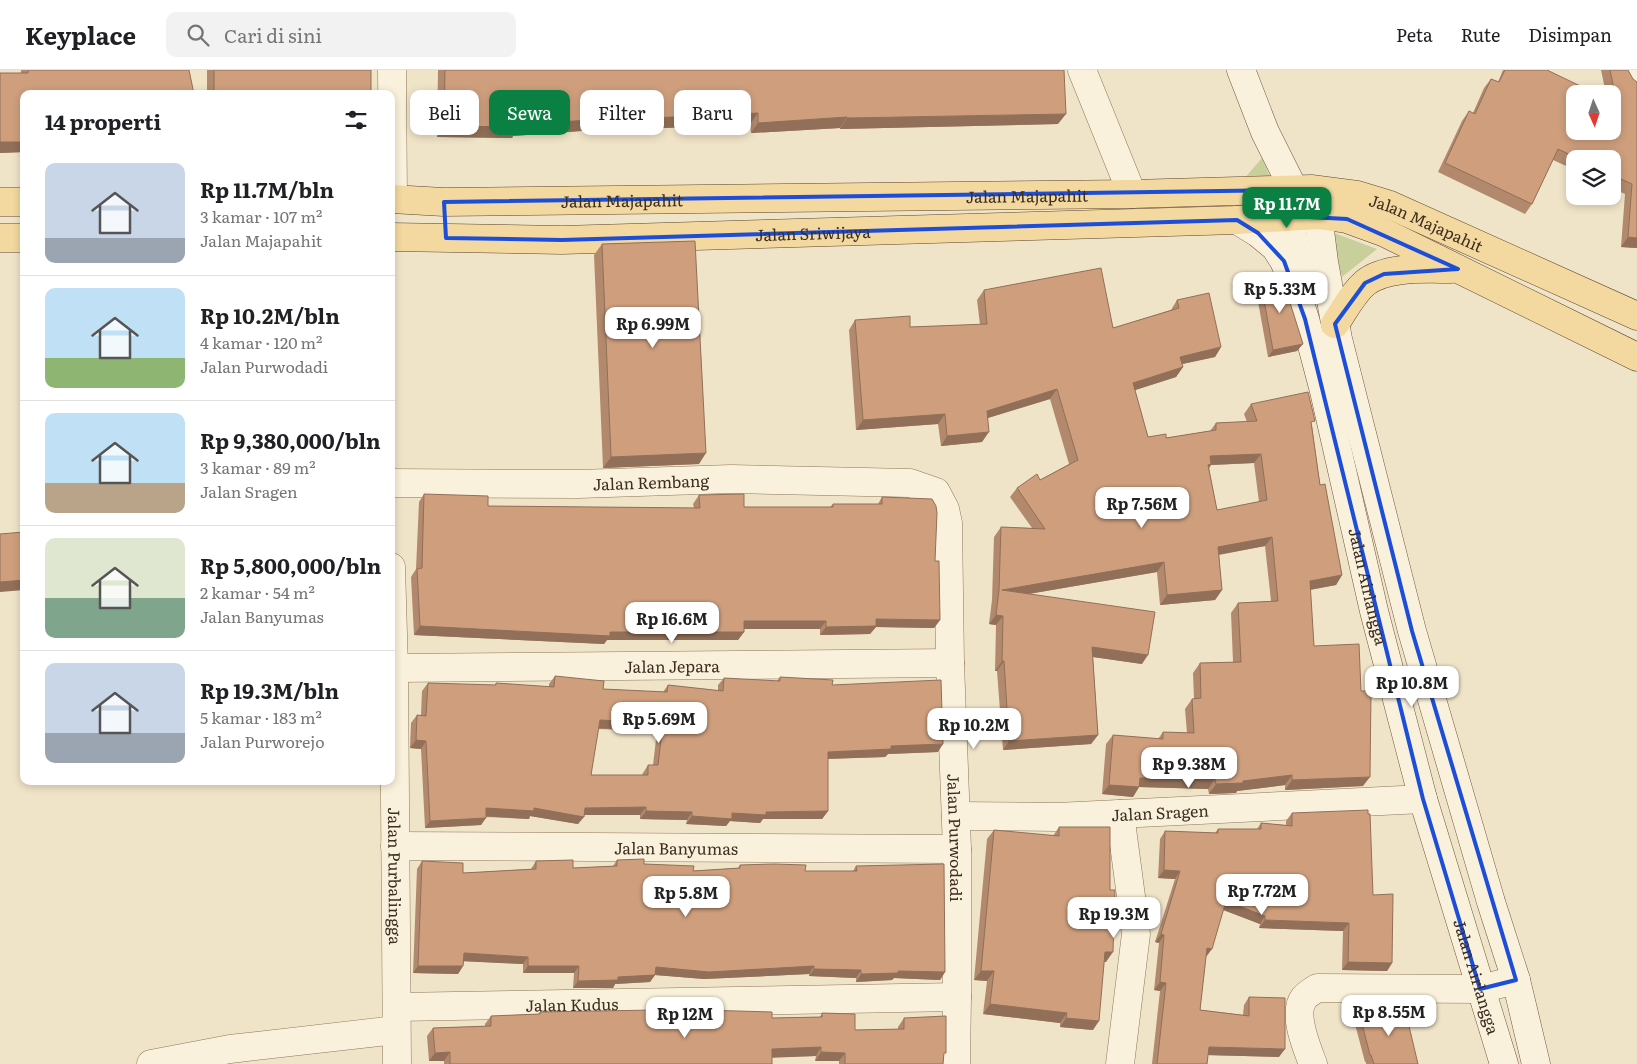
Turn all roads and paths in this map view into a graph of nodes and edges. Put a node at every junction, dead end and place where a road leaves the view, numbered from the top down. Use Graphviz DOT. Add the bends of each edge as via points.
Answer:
graph roads {
  1 [pos="392,70"];
  2 [pos="1082,70"];
  3 [pos="1241,70"];
  4 [pos="1635,70"];
  5 [pos="1637,78"];
  6 [pos="392,90"];
  7 [pos="1294,190"];
  8 [pos="1132,194"];
  9 [pos="395,199"];
  10 [pos="0,202"];
  11 [pos="20,202"];
  12 [pos="444,202"];
  13 [pos="1318,215"];
  14 [pos="1290,216"];
  15 [pos="1237,220"];
  16 [pos="0,238"];
  17 [pos="20,238"];
  18 [pos="446,238"];
  19 [pos="395,241"];
  20 [pos="1458,269"];
  21 [pos="1637,316"];
  22 [pos="1305,319"];
  23 [pos="1337,332"];
  24 [pos="1637,357"];
  25 [pos="910,482"];
  26 [pos="395,483"];
  27 [pos="950,663"];
  28 [pos="395,668"];
  29 [pos="395,785"];
  30 [pos="1423,799"];
  31 [pos="1120,814"];
  32 [pos="956,816"];
  33 [pos="395,846"];
  34 [pos="957,849"];
  35 [pos="1516,980"];
  36 [pos="1480,989"];
  37 [pos="958,997"];
  38 [pos="396,1019"];
  39 [pos="151,1064"];
  40 [pos="397,1064"];
  41 [pos="956,1064"];
  42 [pos="1120,1064"];
  43 [pos="1313,1064"];
  44 [pos="1504,1064"];
  45 [pos="1536,1064"];
  1 -- 6 [label="street"];
  2 -- 8 [label="street"];
  3 -- 7 [label="street" via="1265,132"];
  4 -- 5 [label="street"];
  7 -- 8 [label="main road, Jalan Majapahit"];
  7 -- 13 [label="main road"];
  7 -- 14 [label="main road"];
  7 -- 21 [label="main road, Jalan Majapahit" via="1334,191 1390,205"];
  8 -- 12 [label="main road, Jalan Majapahit"];
  9 -- 12 [label="main road, Jalan Majapahit"];
  10 -- 11 [label="main road"];
  12 -- 18 [label="main road"];
  13 -- 14 [label="main road, Jalan Majapahit"];
  13 -- 20 [label="main road, Jalan Majapahit" via="1347,219 1383,232"];
  13 -- 23 [label="street, Jalan Airlangga"];
  14 -- 15 [label="main road, Jalan Majapahit"];
  14 -- 22 [label="street"];
  15 -- 18 [label="main road, Jalan Sriwijaya" via="562,240"];
  15 -- 22 [label="street, Jalan Airlangga" via="1275,247 1292,279"];
  16 -- 17 [label="main road"];
  18 -- 19 [label="main road, Jalan Sriwijaya"];
  20 -- 23 [label="main road" via="1409,270 1384,274 1366,283 1353,296"];
  20 -- 24 [label="main road, Jalan Majapahit"];
  22 -- 30 [label="street, Jalan Airlangga" via="1374,611"];
  23 -- 35 [label="street, Jalan Airlangga" via="1412,631"];
  25 -- 26 [label="street, Jalan Rembang" via="731,479 578,484"];
  25 -- 27 [label="street, Jalan Purwodadi" via="936,492 945,508 948,523"];
  27 -- 28 [label="street, Jalan Jepara"];
  27 -- 32 [label="street, Jalan Purwodadi"];
  29 -- 33 [label="street, Jalan Purbalingga"];
  30 -- 31 [label="street, Jalan Sragen"];
  30 -- 36 [label="street, Jalan Airlangga"];
  31 -- 32 [label="street, Jalan Sragen" via="1058,818"];
  31 -- 42 [label="street" via="1136,934"];
  32 -- 34 [label="street, Jalan Purwodadi"];
  33 -- 34 [label="street, Jalan Banyumas"];
  33 -- 38 [label="street, Jalan Purbalingga"];
  34 -- 37 [label="street, Jalan Purwodadi"];
  35 -- 36 [label="street"];
  35 -- 45 [label="street, Jalan Airlangga"];
  36 -- 43 [label="street" via="1317,988 1304,998 1300,1013 1302,1033"];
  36 -- 44 [label="street, Jalan Airlangga"];
  37 -- 38 [label="street, Jalan Kudus"];
  37 -- 41 [label="street, Jalan Purwodadi"];
  38 -- 39 [label="street, Jalan Kudus"];
  38 -- 40 [label="street, Jalan Purbalingga"];
}
